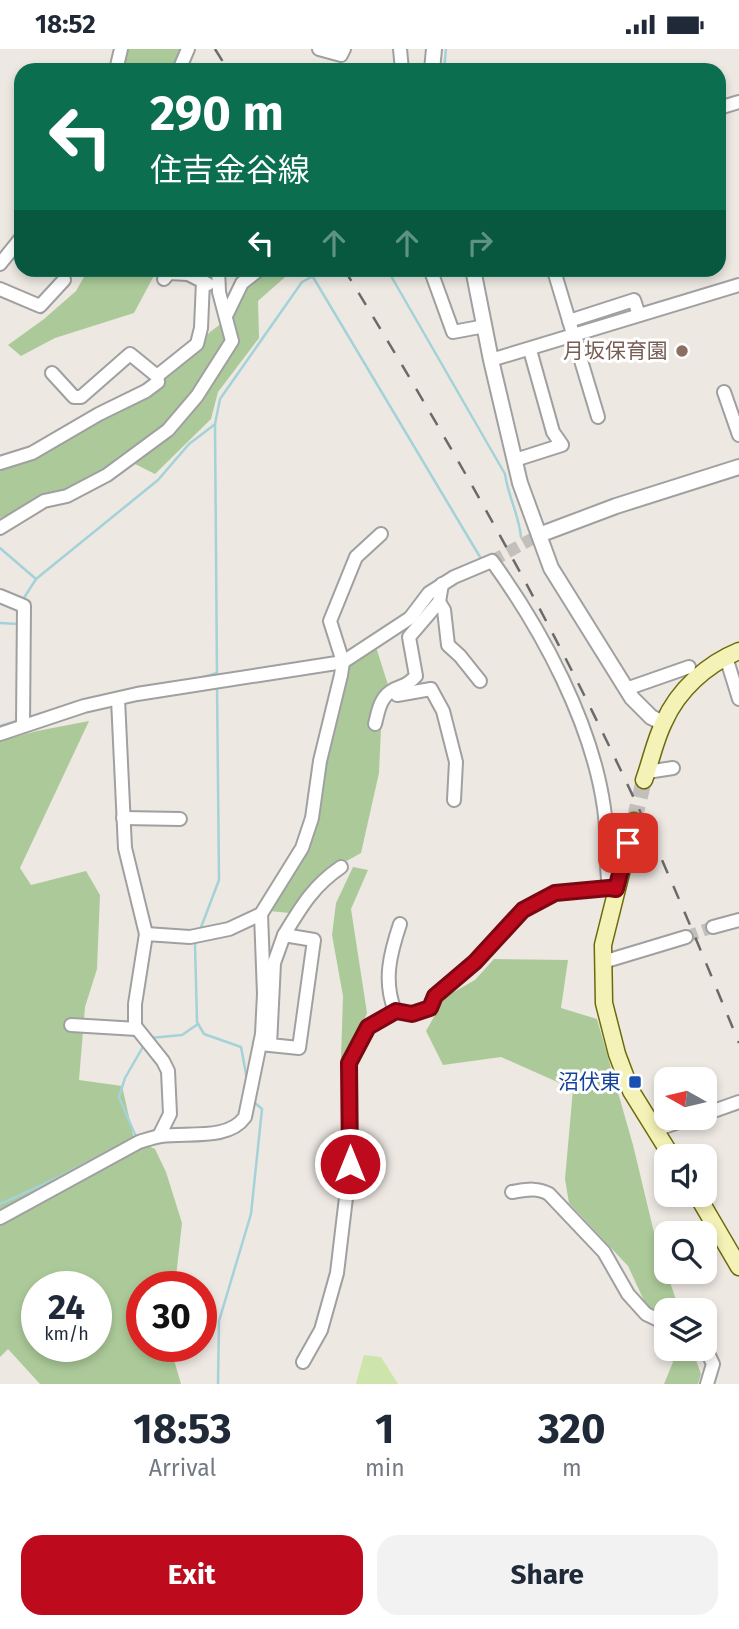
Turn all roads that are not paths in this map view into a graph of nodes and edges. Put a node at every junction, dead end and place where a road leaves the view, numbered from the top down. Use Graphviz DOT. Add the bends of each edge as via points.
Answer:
graph roads {
  1 [pos="319,49"];
  2 [pos="344,49"];
  3 [pos="14,247"];
  4 [pos="0,264"];
  5 [pos="194,277"];
  6 [pos="218,277"];
  7 [pos="250,277"];
  8 [pos="433,277"];
  9 [pos="476,277"];
  10 [pos="556,277"];
  11 [pos="64,280"];
  12 [pos="203,281"];
  13 [pos="739,285"];
  14 [pos="0,289"];
  15 [pos="639,315"];
  16 [pos="226,316"];
  17 [pos="569,321"];
  18 [pos="485,326"];
  19 [pos="229,331"];
  20 [pos="573,336"];
  21 [pos="530,350"];
  22 [pos="491,360"];
  23 [pos="52,373"];
  24 [pos="157,376"];
  25 [pos="724,392"];
  26 [pos="598,417"];
  27 [pos="739,435"];
  28 [pos="515,460"];
  29 [pos="0,463"];
  30 [pos="739,467"];
  31 [pos="0,528"];
  32 [pos="381,534"];
  33 [pos="539,535"];
  34 [pos="442,584"];
  35 [pos="0,596"];
  36 [pos="439,603"];
  37 [pos="732,654"];
  38 [pos="343,662"];
  39 [pos="689,667"];
  40 [pos="480,681"];
  41 [pos="626,689"];
  42 [pos="387,696"];
  43 [pos="118,699"];
  44 [pos="739,699"];
  45 [pos="23,721"];
  46 [pos="663,723"];
  47 [pos="375,724"];
  48 [pos="0,734"];
  49 [pos="673,768"];
  50 [pos="646,776"];
  51 [pos="454,800"];
  52 [pos="123,818"];
  53 [pos="180,818"];
  54 [pos="634,821"];
  55 [pos="341,867"];
  56 [pos="613,889"];
  57 [pos="261,914"];
  58 [pos="739,919"];
  59 [pos="400,924"];
  60 [pos="713,927"];
  61 [pos="146,934"];
  62 [pos="284,935"];
  63 [pos="686,937"];
  64 [pos="603,962"];
  65 [pos="396,1011"];
  66 [pos="71,1025"];
  67 [pos="143,1038"];
  68 [pos="265,1045"];
  69 [pos="739,1102"];
  70 [pos="718,1109"];
  71 [pos="654,1129"];
  72 [pos="655,1131"];
  73 [pos="159,1136"];
  74 [pos="664,1144"];
  75 [pos="512,1192"];
  76 [pos="704,1207"];
  77 [pos="0,1218"];
  78 [pos="739,1267"];
  79 [pos="654,1318"];
  80 [pos="712,1361"];
  81 [pos="303,1362"];
  82 [pos="707,1384"];
  1 -- 2 [label="street" via="341,55"];
  3 -- 4 [label="street"];
  5 -- 12 [label="street"];
  6 -- 16 [label="street"];
  7 -- 16 [label="street"];
  8 -- 18 [label="street" via="453,332"];
  9 -- 18 [label="street"];
  10 -- 17 [label="street"];
  11 -- 14 [label="street" via="40,306"];
  12 -- 19 [label="street"];
  12 -- 24 [label="street" via="197,344"];
  13 -- 15 [label="street"];
  15 -- 17 [label="street" via="634,300"];
  15 -- 20 [label="street"];
  16 -- 19 [label="street"];
  17 -- 20 [label="street"];
  18 -- 22 [label="street"];
  19 -- 31 [label="street" via="232,341 197,396 168,430 107,475 67,496 44,501"];
  20 -- 21 [label="street"];
  20 -- 26 [label="street"];
  21 -- 22 [label="street"];
  21 -- 28 [label="street" via="562,445"];
  22 -- 28 [label="street"];
  23 -- 24 [label="street" via="74,397 81,397 130,353"];
  24 -- 29 [label="street" via="158,382 146,391 32,453"];
  25 -- 27 [label="street"];
  28 -- 33 [label="street"];
  30 -- 33 [label="street"];
  32 -- 38 [label="street" via="356,557 330,621"];
  33 -- 41 [label="street" via="551,568"];
  34 -- 36 [label="street"];
  34 -- 38 [label="street" via="410,618"];
  34 -- 56 [label="street" via="492,561 538,635 567,689 593,758"];
  35 -- 45 [label="street" via="19,605"];
  36 -- 40 [label="street" via="448,645"];
  36 -- 42 [label="street" via="409,637 416,676"];
  37 -- 44 [label="street"];
  37 -- 46 [label="main road" via="691,683"];
  38 -- 43 [label="street"];
  38 -- 57 [label="street" via="312,818 302,848"];
  39 -- 41 [label="street"];
  41 -- 46 [label="street" via="639,708"];
  42 -- 47 [label="street" via="380,703"];
  42 -- 51 [label="street" via="431,689 443,711 456,762"];
  43 -- 45 [label="street"];
  43 -- 52 [label="street"];
  45 -- 48 [label="street"];
  46 -- 50 [label="main road"];
  49 -- 50 [label="street"];
  52 -- 53 [label="street"];
  52 -- 61 [label="street" via="125,848"];
  54 -- 56 [label="main road"];
  55 -- 62 [label="street" via="316,887"];
  56 -- 64 [label="main road"];
  56 -- 65 [label="street" via="555,893 523,910 475,962 435,996 430,1008 412,1014"];
  57 -- 61 [label="street" via="229,929 191,937"];
  57 -- 68 [label="street"];
  58 -- 60 [label="street"];
  59 -- 65 [label="street" via="388,964 388,993"];
  61 -- 67 [label="street" via="135,1004"];
  62 -- 68 [label="street" via="274,963"];
  62 -- 68 [label="street" via="314,940 299,1048"];
  63 -- 64 [label="street"];
  64 -- 71 [label="main road" via="604,1003 617,1054 631,1091"];
  65 -- 81 [label="street" via="368,1027 349,1063 350,1164 337,1273 321,1330"];
  66 -- 67 [label="street"];
  67 -- 73 [label="street" via="168,1071 170,1114"];
  68 -- 73 [label="street" via="246,1117 239,1125 222,1131"];
  69 -- 70 [label="street"];
  72 -- 74 [label="main road"];
  73 -- 77 [label="street" via="121,1151"];
  75 -- 79 [label="street" via="532,1189 549,1194 604,1252 628,1294"];
  76 -- 78 [label="main road"];
  80 -- 82 [label="street"];
}
